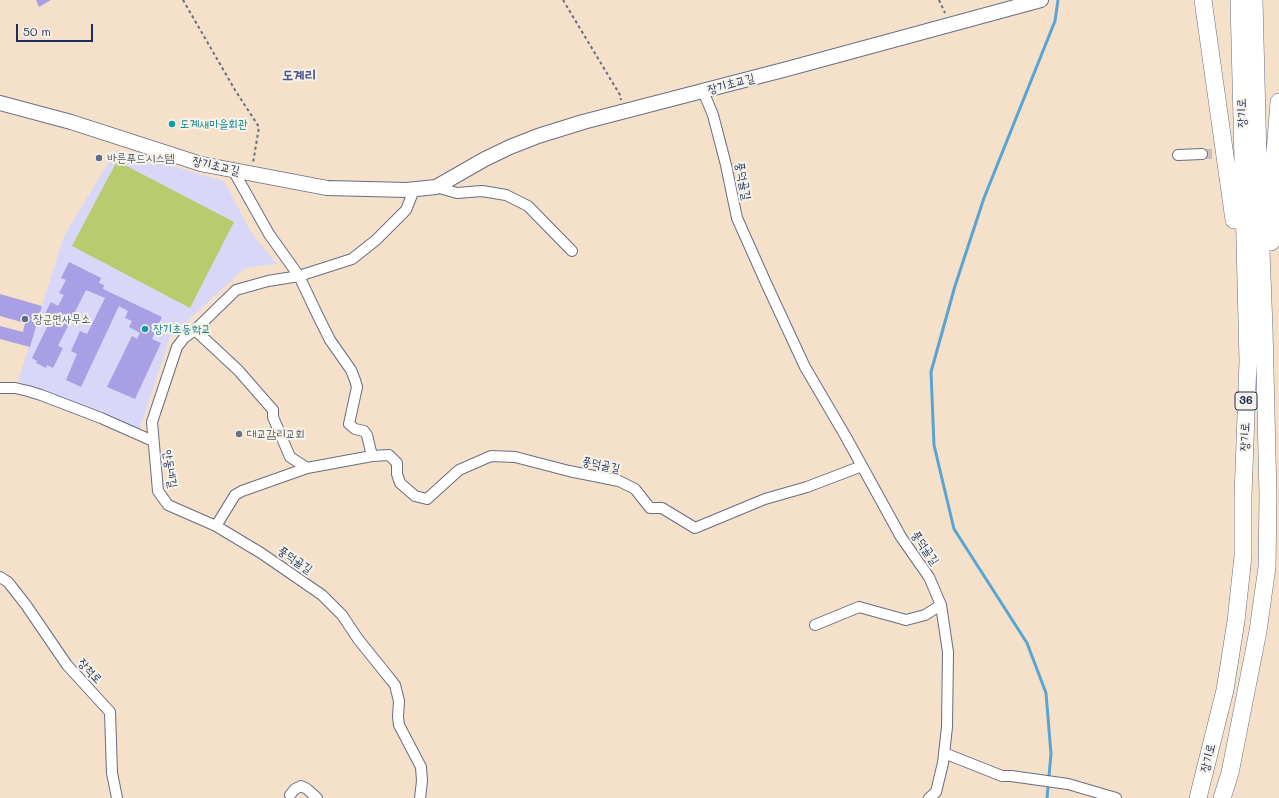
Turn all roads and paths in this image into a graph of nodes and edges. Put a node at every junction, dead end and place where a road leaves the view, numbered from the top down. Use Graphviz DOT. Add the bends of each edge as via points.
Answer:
graph roads {
  1 [pos="183,0"];
  2 [pos="563,0"];
  3 [pos="939,0"];
  4 [pos="1203,0"];
  5 [pos="1240,0"];
  6 [pos="1254,0"];
  7 [pos="1038,1"];
  8 [pos="948,25"];
  9 [pos="703,91"];
  10 [pos="1279,102"];
  11 [pos="0,103"];
  12 [pos="623,112"];
  13 [pos="1202,154"];
  14 [pos="1178,155"];
  15 [pos="233,170"];
  16 [pos="252,174"];
  17 [pos="436,187"];
  18 [pos="414,190"];
  19 [pos="572,251"];
  20 [pos="299,276"];
  21 [pos="1246,309"];
  22 [pos="1264,328"];
  23 [pos="195,330"];
  24 [pos="0,388"];
  25 [pos="152,441"];
  26 [pos="372,456"];
  27 [pos="862,466"];
  28 [pos="307,468"];
  29 [pos="216,526"];
  30 [pos="0,577"];
  31 [pos="941,605"];
  32 [pos="815,625"];
  33 [pos="944,753"];
  34 [pos="290,795"];
  35 [pos="117,798"];
  36 [pos="317,798"];
  37 [pos="420,798"];
  38 [pos="929,798"];
  39 [pos="1116,798"];
  40 [pos="1198,798"];
  41 [pos="1222,798"];
  1 -- 16 [label="path" via="259,127"];
  2 -- 12 [label="path" via="620,95"];
  3 -- 8 [label="path"];
  4 -- 21 [label="highway"];
  5 -- 21 [label="highway, 장기로 / 36"];
  6 -- 22 [label="highway, 장기로 / 36"];
  7 -- 8 [label="main road, 장기초교길"];
  8 -- 9 [label="main road, 장기초교길"];
  9 -- 12 [label="main road, 장기초교길"];
  9 -- 27 [label="street, 풍덕골길" via="713,115 737,218 805,367"];
  10 -- 22 [label="highway" via="1272,190 1271,255"];
  11 -- 15 [label="main road, 장기초교길" via="71,122 201,164"];
  12 -- 17 [label="main road, 장기초교길" via="510,147"];
  13 -- 14 [label="street"];
  15 -- 16 [label="main road, 장기초교길"];
  15 -- 20 [label="street" via="269,234"];
  16 -- 18 [label="main road, 장기초교길" via="327,188"];
  17 -- 18 [label="main road, 장기초교길"];
  17 -- 19 [label="street, 장기초교길" via="457,193 482,191 506,195 528,206"];
  18 -- 20 [label="street" via="406,210 376,240 352,259"];
  20 -- 23 [label="street, 안동네길" via="236,290"];
  20 -- 26 [label="street" via="330,340 351,370 357,387 349,424 367,434"];
  21 -- 40 [label="highway, 장기로 / 36" via="1248,361 1243,556 1225,690"];
  22 -- 41 [label="highway, 장기로 / 36" via="1267,567 1244,708"];
  23 -- 25 [label="street, 안동네길" via="177,347 152,422"];
  23 -- 28 [label="street" via="238,370 273,410 273,417 290,457"];
  24 -- 25 [label="street" via="41,395"];
  25 -- 29 [label="street, 안동네길" via="158,491 162,498 168,505"];
  26 -- 27 [label="street, 풍덕골길" via="389,455 396,463 400,483 415,496 427,499 459,470 490,456 515,457 618,481 635,489 650,508 662,508 695,528 765,499"];
  26 -- 28 [label="street"];
  27 -- 31 [label="street, 풍덕골길" via="901,537 929,577"];
  28 -- 29 [label="street" via="235,495"];
  29 -- 37 [label="street, 풍덕골길" via="322,595 342,615 395,685 399,701 399,725 421,767"];
  30 -- 35 [label="street, 장척로" via="8,582 22,599 67,665 110,712 112,773"];
  31 -- 32 [label="street" via="925,615 906,620 859,606"];
  31 -- 33 [label="street, 풍덕골길" via="948,652"];
  33 -- 38 [label="street, 풍덕골길" via="936,792"];
  33 -- 39 [label="street" via="1002,776 1068,784"];
  34 -- 36 [label="street" via="301,786"];
}
